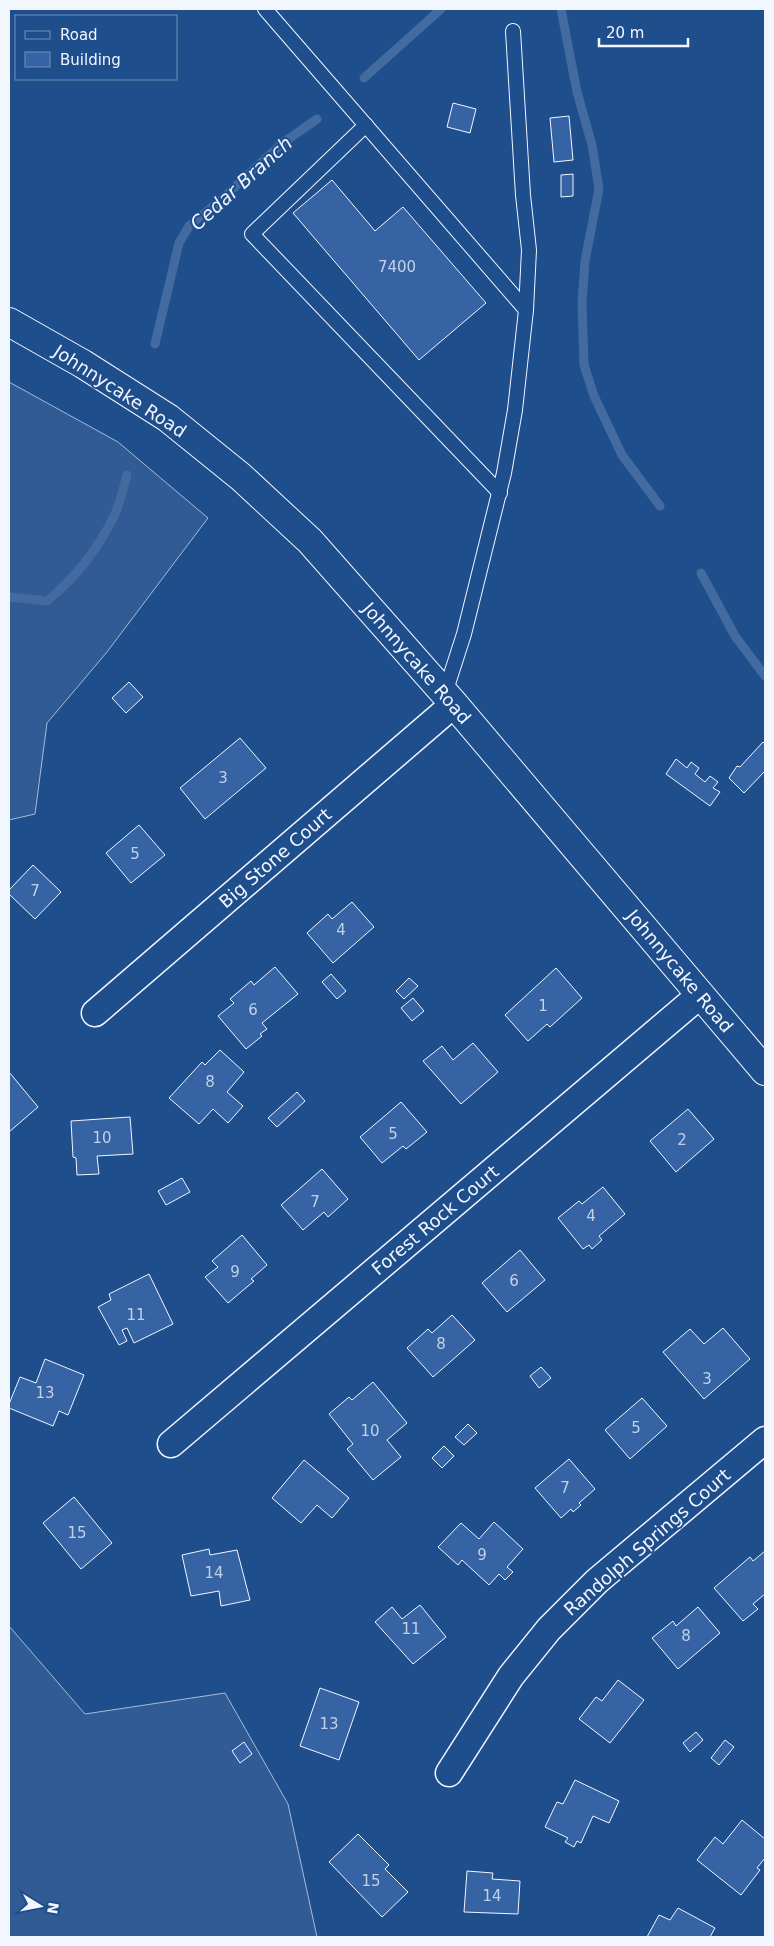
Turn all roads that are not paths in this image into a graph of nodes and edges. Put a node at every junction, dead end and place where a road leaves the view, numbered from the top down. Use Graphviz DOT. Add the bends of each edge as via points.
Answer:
graph roads {
  1 [pos="266,9"];
  2 [pos="513,31"];
  3 [pos="366,125"];
  4 [pos="526,310"];
  5 [pos="9,322"];
  6 [pos="500,493"];
  7 [pos="450,698"];
  8 [pos="700,995"];
  9 [pos="95,1013"];
  10 [pos="765,1071"];
  11 [pos="765,1440"];
  12 [pos="170,1444"];
  13 [pos="449,1773"];
  1 -- 3 [label="lane"];
  2 -- 4 [label="lane" via="529,250"];
  3 -- 4 [label="lane"];
  3 -- 6 [label="lane" via="252,234"];
  4 -- 6 [label="lane" via="515,410"];
  5 -- 7 [label="street, Johnnycake Road" via="168,418 241,477 310,542"];
  6 -- 7 [label="lane"];
  7 -- 8 [label="street, Johnnycake Road"];
  7 -- 9 [label="street, Big Stone Court"];
  8 -- 10 [label="street, Johnnycake Road"];
  8 -- 12 [label="street, Forest Rock Court"];
  11 -- 13 [label="street, Randolph Springs Court" via="597,1581 549,1629 511,1676"];
}
